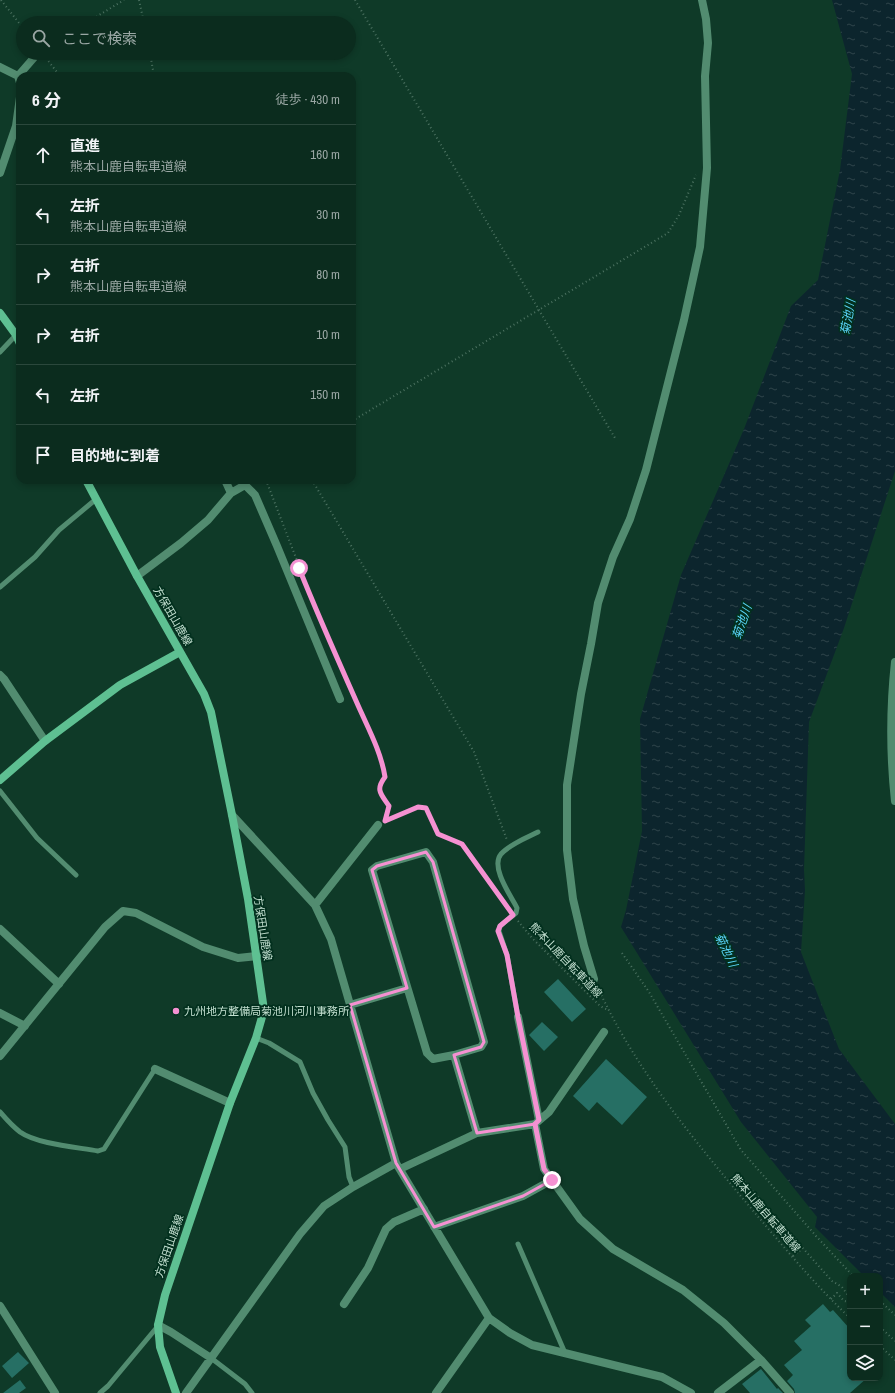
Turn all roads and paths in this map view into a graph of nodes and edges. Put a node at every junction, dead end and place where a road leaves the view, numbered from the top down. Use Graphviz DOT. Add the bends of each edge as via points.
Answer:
graph roads {
  1 [pos="1,0"];
  2 [pos="124,0"];
  3 [pos="139,0"];
  4 [pos="355,0"];
  5 [pos="702,0"];
  6 [pos="98,16"];
  7 [pos="142,16"];
  8 [pos="16,19"];
  9 [pos="33,60"];
  10 [pos="47,60"];
  11 [pos="151,60"];
  12 [pos="0,67"];
  13 [pos="24,72"];
  14 [pos="57,72"];
  15 [pos="153,72"];
  16 [pos="16,77"];
  17 [pos="16,126"];
  18 [pos="699,169"];
  19 [pos="0,173"];
  20 [pos="538,308"];
  21 [pos="0,313"];
  22 [pos="16,331"];
  23 [pos="16,335"];
  24 [pos="0,352"];
  25 [pos="356,419"];
  26 [pos="615,438"];
  27 [pos="88,484"];
  28 [pos="227,484"];
  29 [pos="268,484"];
  30 [pos="314,484"];
  31 [pos="231,493"];
  32 [pos="95,500"];
  33 [pos="138,576"];
  34 [pos="0,587"];
  35 [pos="180,652"];
  36 [pos="895,662"];
  37 [pos="0,675"];
  38 [pos="340,699"];
  39 [pos="45,741"];
  40 [pos="0,780"];
  41 [pos="0,791"];
  42 [pos="895,801"];
  43 [pos="232,815"];
  44 [pos="378,825"];
  45 [pos="538,832"];
  46 [pos="510,847"];
  47 [pos="76,875"];
  48 [pos="503,900"];
  49 [pos="315,905"];
  50 [pos="513,915"];
  51 [pos="0,929"];
  52 [pos="622,953"];
  53 [pos="257,956"];
  54 [pos="594,979"];
  55 [pos="59,984"];
  56 [pos="407,988"];
  57 [pos="350,1005"];
  58 [pos="609,1011"];
  59 [pos="0,1013"];
  60 [pos="518,1017"];
  61 [pos="25,1026"];
  62 [pos="604,1032"];
  63 [pos="256,1038"];
  64 [pos="454,1055"];
  65 [pos="0,1056"];
  66 [pos="155,1069"];
  67 [pos="230,1103"];
  68 [pos="0,1112"];
  69 [pos="537,1122"];
  70 [pos="477,1133"];
  71 [pos="398,1166"];
  72 [pos="739,1176"];
  73 [pos="552,1180"];
  74 [pos="353,1187"];
  75 [pos="424,1209"];
  76 [pos="434,1227"];
  77 [pos="518,1244"];
  78 [pos="802,1249"];
  79 [pos="793,1256"];
  80 [pos="850,1273"];
  81 [pos="847,1294"];
  82 [pos="831,1299"];
  83 [pos="847,1302"];
  84 [pos="344,1304"];
  85 [pos="883,1304"];
  86 [pos="0,1306"];
  87 [pos="847,1315"];
  88 [pos="895,1315"];
  89 [pos="489,1318"];
  90 [pos="158,1325"];
  91 [pos="883,1330"];
  92 [pos="895,1341"];
  93 [pos="883,1349"];
  94 [pos="566,1353"];
  95 [pos="211,1358"];
  96 [pos="761,1360"];
  97 [pos="895,1360"];
  98 [pos="55,1393"];
  99 [pos="100,1393"];
  100 [pos="176,1393"];
  101 [pos="186,1393"];
  102 [pos="252,1393"];
  103 [pos="436,1393"];
  104 [pos="691,1393"];
  105 [pos="718,1393"];
  106 [pos="790,1393"];
  1 -- 8 [label="path"];
  2 -- 6 [label="path"];
  3 -- 7 [label="path"];
  4 -- 20 [label="path"];
  5 -- 54 [label="street" via="708,43 705,76 707,168 700,247 646,470 598,603 567,785 567,850 573,899"];
  9 -- 13 [label="street"];
  10 -- 14 [label="path"];
  11 -- 15 [label="path"];
  12 -- 16 [label="street"];
  17 -- 19 [label="street"];
  18 -- 20 [label="path" via="679,215 668,233"];
  20 -- 25 [label="path"];
  20 -- 26 [label="path"];
  21 -- 22 [label="main road"];
  23 -- 24 [label="lane"];
  27 -- 32 [label="main road, 方保田山鹿線"];
  28 -- 31 [label="street"];
  29 -- 48 [label="path" via="311,597 384,768 385,777 379,791 389,806 385,821 418,807 426,808 438,834 462,844"];
  30 -- 46 [label="path" via="474,752"];
  31 -- 33 [label="street" via="208,520"];
  31 -- 38 [label="street" via="245,485 255,495"];
  32 -- 33 [label="main road, 方保田山鹿線"];
  32 -- 34 [label="lane" via="59,530 35,557"];
  33 -- 35 [label="main road, 方保田山鹿線"];
  35 -- 39 [label="main road" via="120,685"];
  35 -- 43 [label="main road, 方保田山鹿線" via="204,694 211,712"];
  36 -- 42 [label="street" via="891,767"];
  37 -- 39 [label="street"];
  39 -- 40 [label="main road"];
  41 -- 47 [label="lane" via="37,838"];
  43 -- 49 [label="street"];
  43 -- 53 [label="main road, 方保田山鹿線"];
  44 -- 49 [label="street"];
  45 -- 46 [label="lane"];
  46 -- 50 [label="lane" via="500,855 498,871 517,908"];
  49 -- 57 [label="street" via="331,939"];
  50 -- 58 [label="path, 熊本山鹿自転車道線" via="547,953 600,1006"];
  50 -- 60 [label="lane" via="498,931 507,955"];
  51 -- 55 [label="street"];
  52 -- 80 [label="path" via="649,992 741,1150"];
  53 -- 55 [label="street" via="238,958 203,947 136,913 123,910 105,927"];
  53 -- 63 [label="main road, 方保田山鹿線" via="264,1010"];
  54 -- 58 [label="path"];
  55 -- 61 [label="street"];
  56 -- 57 [label="street"];
  56 -- 64 [label="street" via="427,1053 433,1060"];
  56 -- 64 [label="street" via="372,870 377,866 426,852 433,862 484,1042 481,1047"];
  57 -- 71 [label="street"];
  58 -- 79 [label="path, 熊本山鹿自転車道線" via="627,1044 701,1149"];
  59 -- 61 [label="street"];
  60 -- 69 [label="street"];
  61 -- 65 [label="street"];
  62 -- 69 [label="street" via="549,1112"];
  63 -- 67 [label="main road, 方保田山鹿線"];
  63 -- 74 [label="lane" via="300,1062 328,1120 345,1147"];
  64 -- 70 [label="street"];
  66 -- 67 [label="street"];
  66 -- 68 [label="lane" via="104,1149 98,1151 28,1137 8,1122"];
  67 -- 90 [label="main road, 方保田山鹿線" via="171,1274"];
  69 -- 70 [label="street"];
  69 -- 73 [label="street" via="544,1169"];
  70 -- 71 [label="street"];
  71 -- 74 [label="street"];
  71 -- 75 [label="street"];
  72 -- 81 [label="path" via="832,1281"];
  73 -- 76 [label="street" via="523,1196"];
  73 -- 96 [label="street" via="580,1219 612,1248 683,1290 724,1323"];
  74 -- 95 [label="street" via="324,1206 300,1234"];
  75 -- 76 [label="street"];
  75 -- 84 [label="street" via="394,1222 386,1229 368,1268"];
  76 -- 89 [label="street"];
  77 -- 94 [label="lane"];
  78 -- 79 [label="path"];
  79 -- 82 [label="path, 熊本山鹿自転車道線"];
  82 -- 83 [label="path" via="837,1293"];
  82 -- 87 [label="path, 熊本山鹿自転車道線"];
  85 -- 88 [label="path"];
  86 -- 98 [label="street"];
  89 -- 94 [label="street" via="532,1345"];
  89 -- 103 [label="street"];
  90 -- 95 [label="street"];
  90 -- 99 [label="lane"];
  90 -- 100 [label="main road, 方保田山鹿線" via="160,1347"];
  91 -- 92 [label="path"];
  93 -- 97 [label="path"];
  94 -- 104 [label="street" via="662,1377"];
  95 -- 101 [label="street"];
  95 -- 102 [label="lane" via="245,1384"];
  96 -- 105 [label="street"];
  96 -- 106 [label="street"];
}
